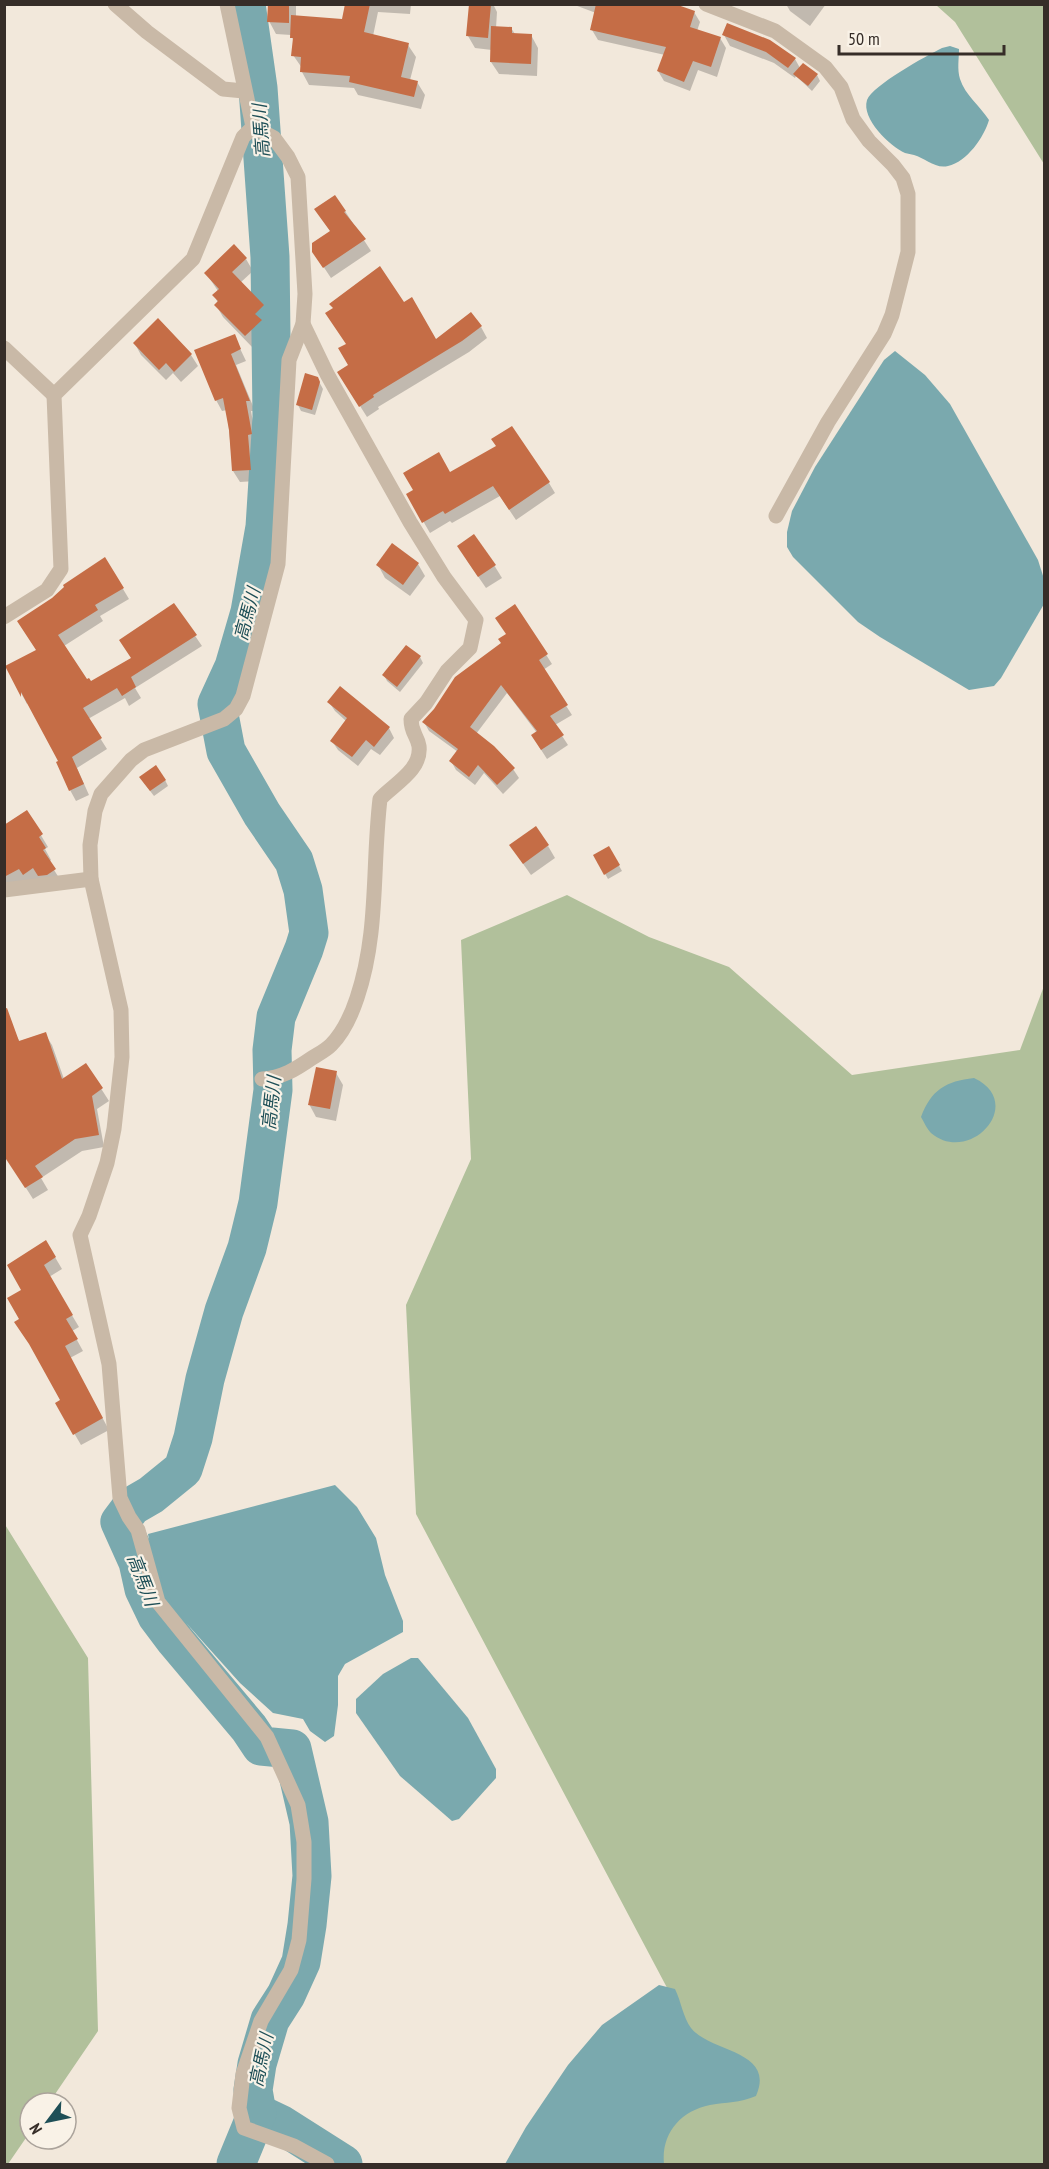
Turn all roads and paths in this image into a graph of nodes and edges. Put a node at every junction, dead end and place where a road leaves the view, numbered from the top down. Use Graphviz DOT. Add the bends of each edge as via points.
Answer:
graph roads {
  1 [pos="116,4"];
  2 [pos="227,4"];
  3 [pos="706,4"];
  4 [pos="244,91"];
  5 [pos="253,127"];
  6 [pos="303,324"];
  7 [pos="4,348"];
  8 [pos="54,395"];
  9 [pos="776,516"];
  10 [pos="4,617"];
  11 [pos="91,879"];
  12 [pos="4,890"];
  13 [pos="262,1079"];
  14 [pos="327,2164"];
  1 -- 4 [label="street" via="223,89"];
  2 -- 4 [label="street"];
  3 -- 9 [label="street" via="775,31 825,67 841,87 853,119 903,178 908,194 908,252 892,315"];
  4 -- 5 [label="street"];
  5 -- 6 [label="street" via="274,138 298,177 305,294"];
  5 -- 8 [label="street" via="243,137 193,259"];
  6 -- 11 [label="street" via="289,360 278,564 243,696 236,710 224,719 144,750 101,794 90,845"];
  6 -- 13 [label="street" via="410,522 476,620 470,648 411,719 411,730 419,743 414,769 380,799 371,945 350,1020 330,1046 311,1059 288,1074"];
  7 -- 8 [label="street"];
  8 -- 10 [label="street" via="61,569 47,590"];
  11 -- 12 [label="street"];
  11 -- 14 [label="street" via="122,1011 122,1057 109,1151 80,1235 109,1364 120,1498 138,1530 158,1602 267,1737 298,1805 304,1842 299,1940 291,1970 261,2021 243,2074 239,2108 244,2128 294,2146"];
}
